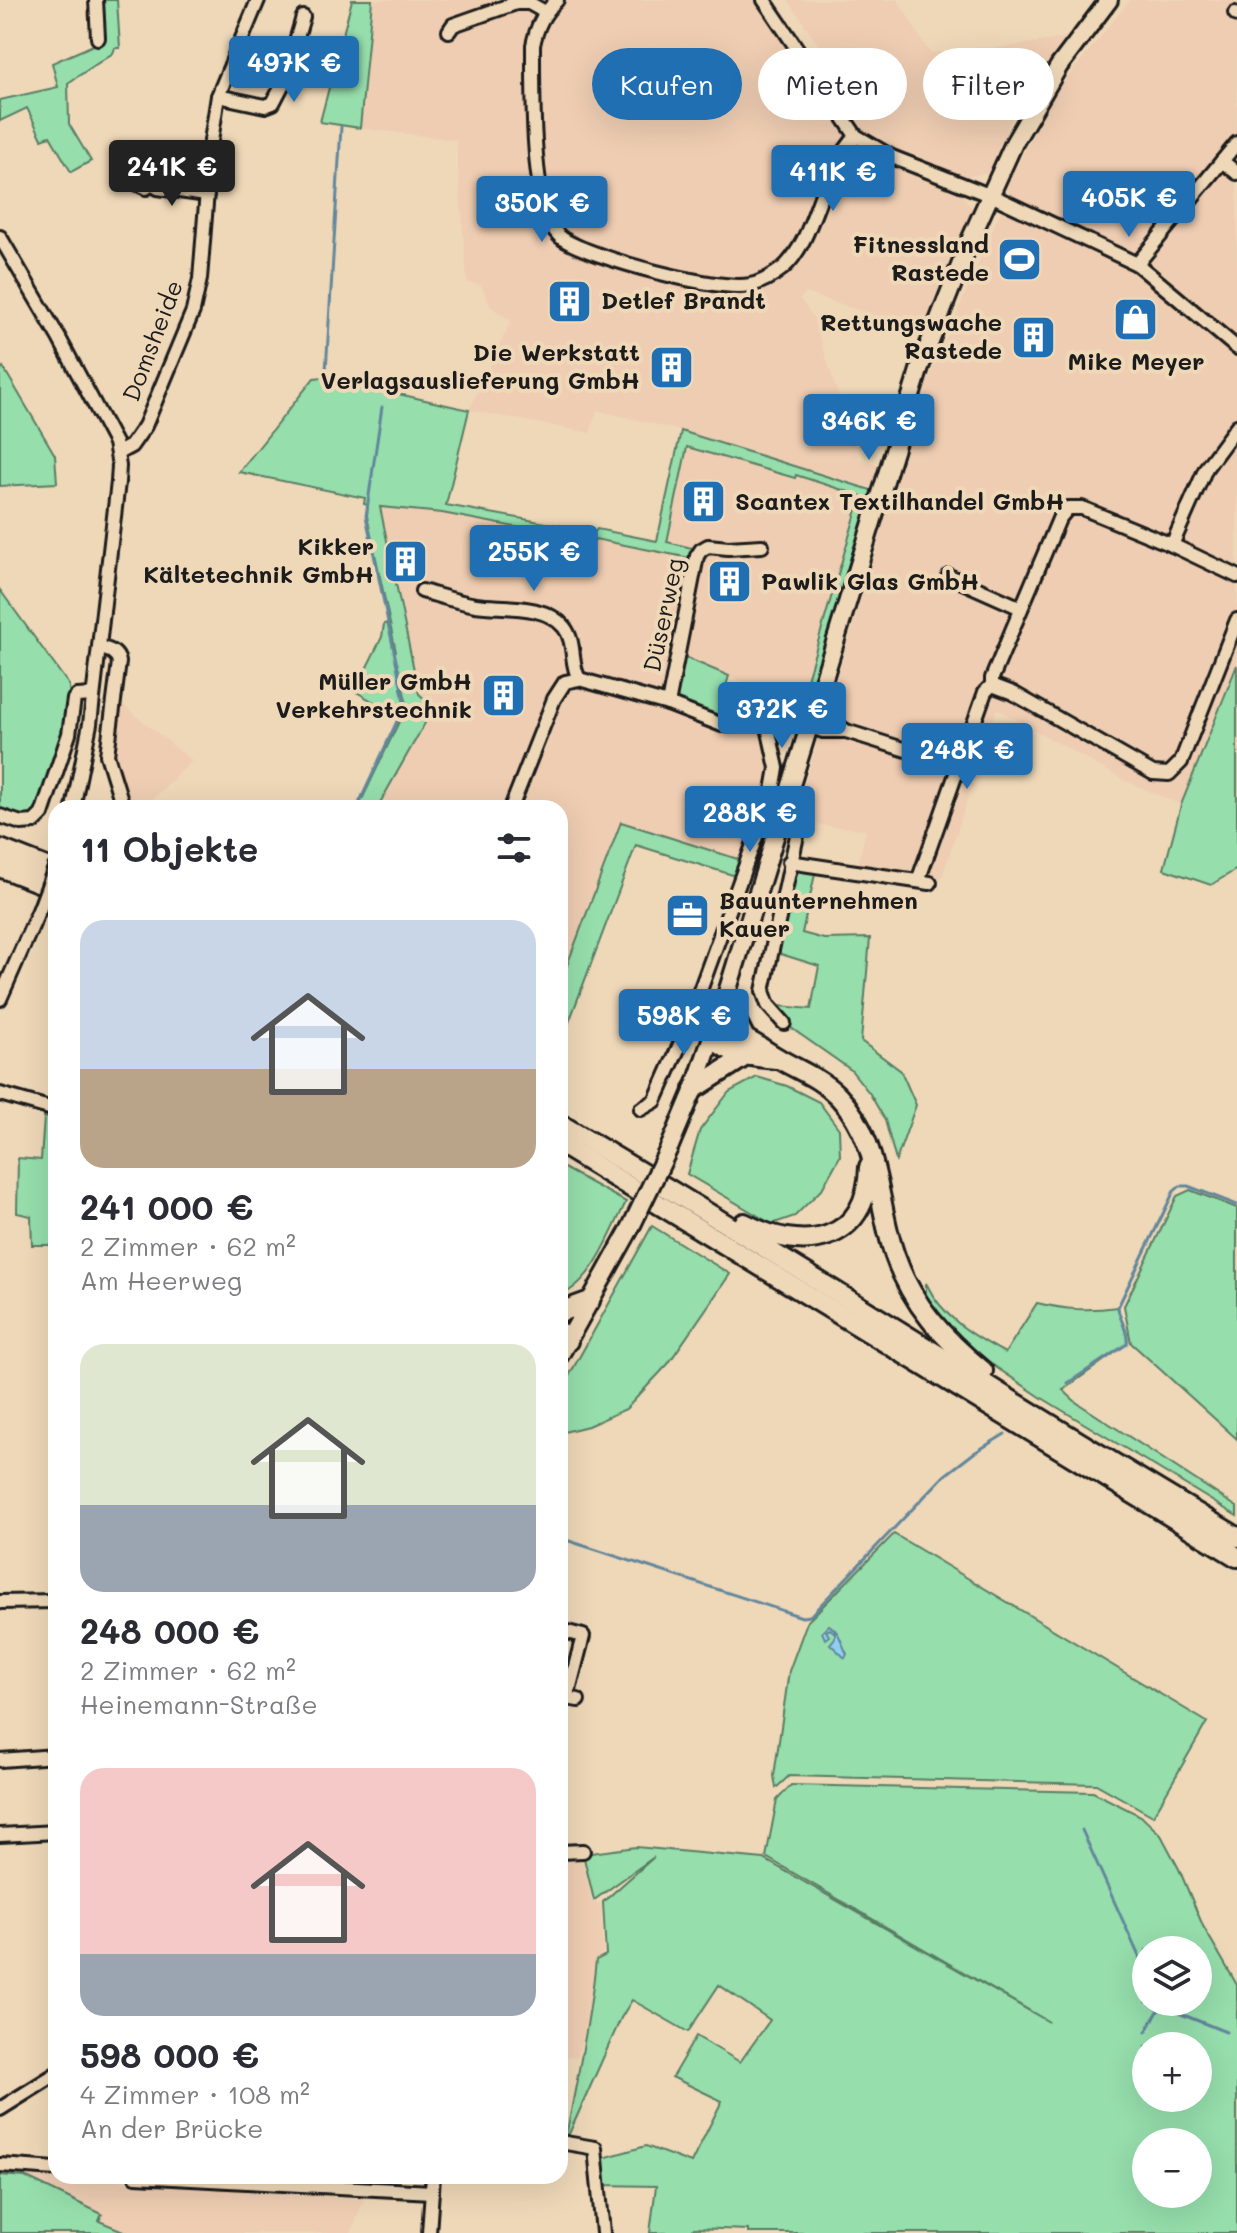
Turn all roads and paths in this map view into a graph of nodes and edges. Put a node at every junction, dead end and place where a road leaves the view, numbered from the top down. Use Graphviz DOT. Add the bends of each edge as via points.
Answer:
graph roads {
  1 [pos="96,0"];
  2 [pos="258,0"];
  3 [pos="557,0"];
  4 [pos="764,0"];
  5 [pos="1109,0"];
  6 [pos="545,12"];
  7 [pos="303,17"];
  8 [pos="449,31"];
  9 [pos="98,38"];
  10 [pos="218,96"];
  11 [pos="856,136"];
  12 [pos="1237,143"];
  13 [pos="1222,161"];
  14 [pos="1237,173"];
  15 [pos="152,184"];
  16 [pos="207,195"];
  17 [pos="989,195"];
  18 [pos="0,237"];
  19 [pos="1137,264"];
  20 [pos="1237,348"];
  21 [pos="1237,426"];
  22 [pos="118,453"];
  23 [pos="1172,545"];
  24 [pos="762,546"];
  25 [pos="949,576"];
  26 [pos="1237,576"];
  27 [pos="422,591"];
  28 [pos="1021,608"];
  29 [pos="1237,620"];
  30 [pos="99,648"];
  31 [pos="579,679"];
  32 [pos="992,685"];
  33 [pos="93,695"];
  34 [pos="668,704"];
  35 [pos="766,718"];
  36 [pos="812,721"];
  37 [pos="957,766"];
  38 [pos="75,800"];
  39 [pos="122,800"];
  40 [pos="514,800"];
  41 [pos="0,816"];
  42 [pos="800,822"];
  43 [pos="0,849"];
  44 [pos="789,862"];
  45 [pos="48,865"];
  46 [pos="0,867"];
  47 [pos="48,886"];
  48 [pos="48,888"];
  49 [pos="0,999"];
  50 [pos="725,999"];
  51 [pos="784,1023"];
  52 [pos="713,1035"];
  53 [pos="746,1047"];
  54 [pos="694,1089"];
  55 [pos="0,1094"];
  56 [pos="48,1106"];
  57 [pos="641,1109"];
  58 [pos="568,1130"];
  59 [pos="568,1148"];
  60 [pos="869,1152"];
  61 [pos="568,1159"];
  62 [pos="639,1181"];
  63 [pos="590,1301"];
  64 [pos="568,1309"];
  65 [pos="568,1335"];
  66 [pos="1077,1442"];
  67 [pos="1237,1537"];
  68 [pos="1237,1557"];
  69 [pos="48,1601"];
  70 [pos="0,1602"];
  71 [pos="568,1632"];
  72 [pos="568,1694"];
  73 [pos="568,1698"];
  74 [pos="578,1700"];
  75 [pos="48,1757"];
  76 [pos="0,1760"];
  77 [pos="48,1832"];
  78 [pos="0,1835"];
  79 [pos="583,1851"];
  80 [pos="568,1852"];
  81 [pos="48,2079"];
  82 [pos="0,2109"];
  83 [pos="568,2143"];
  84 [pos="0,2165"];
  85 [pos="48,2168"];
  86 [pos="284,2184"];
  87 [pos="432,2184"];
  88 [pos="432,2192"];
  89 [pos="429,2233"];
  90 [pos="603,2233"];
  1 -- 9 [label="street"];
  2 -- 10 [label="street, Domsheide"];
  3 -- 6 [label="street"];
  4 -- 11 [label="street"];
  5 -- 17 [label="main road" via="1043,90"];
  6 -- 8 [label="street" via="516,3"];
  6 -- 11 [label="street" via="533,45 542,201 559,237 602,258 727,287 771,276 795,254 838,159"];
  7 -- 10 [label="street" via="273,103"];
  10 -- 16 [label="street, Domsheide"];
  11 -- 17 [label="street" via="906,164"];
  12 -- 13 [label="street"];
  13 -- 14 [label="street"];
  13 -- 19 [label="street"];
  15 -- 16 [label="street"];
  16 -- 22 [label="street, Domsheide" via="193,311 145,426 131,446"];
  17 -- 19 [label="street"];
  17 -- 36 [label="main road" via="920,367"];
  18 -- 22 [label="street"];
  19 -- 20 [label="street"];
  21 -- 23 [label="street" via="1206,468"];
  22 -- 30 [label="street"];
  23 -- 26 [label="street"];
  23 -- 28 [label="street" via="1082,508 1068,508"];
  24 -- 34 [label="street, Düserweg" via="708,546 697,556"];
  25 -- 28 [label="street"];
  27 -- 31 [label="street" via="553,618 568,635"];
  28 -- 32 [label="street"];
  29 -- 32 [label="street" via="1181,762 1169,774 1153,773"];
  30 -- 33 [label="street"];
  30 -- 39 [label="street" via="112,652 119,662 107,755"];
  31 -- 34 [label="street"];
  31 -- 40 [label="street" via="565,682 554,699"];
  32 -- 37 [label="street"];
  33 -- 38 [label="street"];
  33 -- 41 [label="street" via="74,699 69,734 42,814 34,822 21,823"];
  34 -- 35 [label="street" via="722,725"];
  35 -- 36 [label="street"];
  35 -- 57 [label="street" via="777,768 773,790 682,1040 655,1101"];
  36 -- 37 [label="street" via="823,731 846,731"];
  36 -- 50 [label="main road"];
  37 -- 44 [label="street" via="924,882"];
  42 -- 44 [label="street"];
  43 -- 45 [label="highway"];
  44 -- 51 [label="street" via="763,991"];
  46 -- 47 [label="highway"];
  48 -- 49 [label="street, bridge"];
  50 -- 52 [label="main road"];
  50 -- 53 [label="highway"];
  52 -- 53 [label="highway"];
  52 -- 54 [label="main road"];
  53 -- 54 [label="highway"];
  53 -- 60 [label="highway" via="811,1074 839,1097"];
  54 -- 63 [label="main road, bridge" via="630,1229"];
  55 -- 56 [label="street"];
  58 -- 62 [label="highway"];
  59 -- 62 [label="highway"];
  60 -- 62 [label="highway" via="868,1187 856,1215 834,1233 810,1240 772,1235 676,1184"];
  60 -- 66 [label="highway" via="894,1254 920,1308 960,1353 1068,1427"];
  61 -- 62 [label="highway" via="613,1184"];
  62 -- 66 [label="highway"];
  62 -- 68 [label="highway"];
  63 -- 64 [label="highway"];
  63 -- 65 [label="main road"];
  66 -- 67 [label="highway"];
  69 -- 70 [label="street"];
  71 -- 72 [label="street" via="583,1636"];
  73 -- 74 [label="street"];
  75 -- 76 [label="street"];
  77 -- 78 [label="street"];
  79 -- 80 [label="street"];
  81 -- 82 [label="street"];
  83 -- 90 [label="street" via="595,2148"];
  84 -- 85 [label="street"];
  86 -- 88 [label="street"];
  87 -- 88 [label="street"];
  88 -- 89 [label="street"];
}
